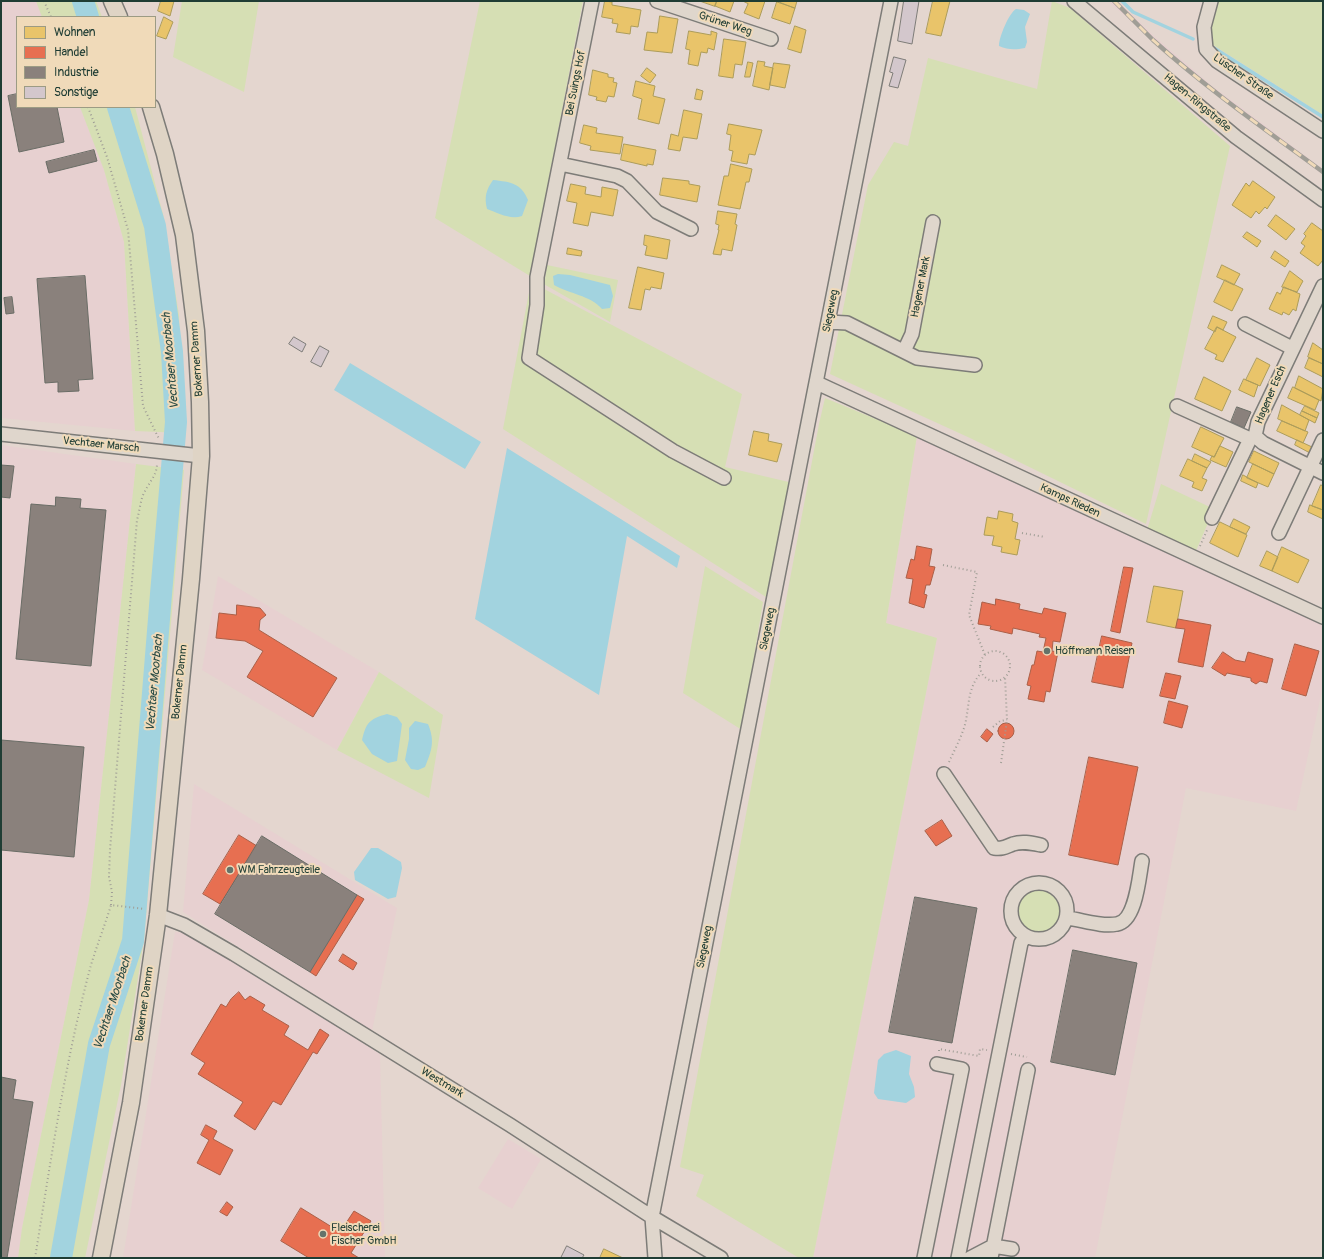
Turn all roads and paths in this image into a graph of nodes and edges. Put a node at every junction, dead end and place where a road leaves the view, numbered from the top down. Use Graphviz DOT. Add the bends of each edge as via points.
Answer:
graph roads {
  1 [pos="44,1"];
  2 [pos="112,1"];
  3 [pos="592,1"];
  4 [pos="657,1"];
  5 [pos="891,1"];
  6 [pos="1074,1"];
  7 [pos="1211,1"];
  8 [pos="51,16"];
  9 [pos="119,16"];
  10 [pos="771,39"];
  11 [pos="88,108"];
  12 [pos="151,108"];
  13 [pos="1323,131"];
  14 [pos="560,164"];
  15 [pos="1323,200"];
  16 [pos="933,222"];
  17 [pos="692,229"];
  18 [pos="1323,286"];
  19 [pos="828,322"];
  20 [pos="1245,324"];
  21 [pos="1292,348"];
  22 [pos="904,351"];
  23 [pos="975,365"];
  24 [pos="817,383"];
  25 [pos="1177,406"];
  26 [pos="1,434"];
  27 [pos="1252,438"];
  28 [pos="1323,440"];
  29 [pos="159,451"];
  30 [pos="201,456"];
  31 [pos="1310,467"];
  32 [pos="1323,473"];
  33 [pos="724,478"];
  34 [pos="1212,518"];
  35 [pos="1022,533"];
  36 [pos="1279,534"];
  37 [pos="1045,537"];
  38 [pos="1194,559"];
  39 [pos="943,565"];
  40 [pos="1323,617"];
  41 [pos="985,655"];
  42 [pos="981,673"];
  43 [pos="1006,677"];
  44 [pos="1007,720"];
  45 [pos="993,727"];
  46 [pos="1001,763"];
  47 [pos="944,774"];
  48 [pos="1041,845"];
  49 [pos="1142,861"];
  50 [pos="111,905"];
  51 [pos="153,912"];
  52 [pos="1067,918"];
  53 [pos="1025,937"];
  54 [pos="999,1052"];
  55 [pos="937,1064"];
  56 [pos="1028,1070"];
  57 [pos="652,1217"];
  58 [pos="1012,1249"];
  59 [pos="992,1252"];
  60 [pos="35,1258"];
  61 [pos="101,1258"];
  62 [pos="655,1258"];
  63 [pos="721,1258"];
  64 [pos="924,1258"];
  65 [pos="958,1258"];
  66 [pos="970,1258"];
  1 -- 8 [label="path"];
  2 -- 9 [label="main road"];
  3 -- 14 [label="street, Bei Suings Hof"];
  4 -- 10 [label="street, Grüner Weg"];
  5 -- 19 [label="street, Siegeweg"];
  6 -- 15 [label="street, Hagen-Ringstraße" via="1236,137"];
  7 -- 13 [label="street, Lüscher Straße" via="1204,27 1206,49 1217,61"];
  11 -- 29 [label="path" via="107,157 128,230 143,406 158,439"];
  12 -- 30 [label="main road, Bokerner Damm" via="184,235 196,331"];
  14 -- 17 [label="street" via="617,176 627,181 657,212"];
  14 -- 33 [label="street, Bei Suings Hof" via="537,277 537,305 529,358 673,452"];
  16 -- 22 [label="street, Hagener Mark" via="912,334"];
  18 -- 21 [label="street, Hagener Esch"];
  19 -- 22 [label="street" via="847,323"];
  19 -- 24 [label="street, Siegeweg"];
  20 -- 21 [label="street"];
  21 -- 27 [label="street, Hagener Esch"];
  22 -- 23 [label="street" via="917,358"];
  24 -- 38 [label="street, Kamps Rieden"];
  24 -- 57 [label="street, Siegeweg"];
  25 -- 27 [label="street"];
  26 -- 29 [label="street, Vechtaer Marsch"];
  27 -- 31 [label="street, Hagener Esch"];
  27 -- 34 [label="street"];
  28 -- 31 [label="street"];
  29 -- 30 [label="street, Vechtaer Marsch"];
  29 -- 50 [label="path" via="157,470 142,499 138,520 110,850"];
  30 -- 51 [label="main road, Bokerner Damm" via="191,579"];
  31 -- 32 [label="street, Hagener Esch"];
  31 -- 36 [label="street"];
  34 -- 38 [label="path"];
  35 -- 37 [label="path"];
  38 -- 40 [label="street, Kamps Rieden"];
  39 -- 41 [label="path" via="976,572 969,615"];
  41 -- 42 [label="path" via="980,663"];
  41 -- 43 [label="path" via="994,651 1004,654 1010,668"];
  42 -- 43 [label="path" via="992,681"];
  42 -- 47 [label="path" via="974,680 964,728"];
  43 -- 44 [label="path"];
  44 -- 45 [label="path" via="1000,720"];
  44 -- 46 [label="path"];
  47 -- 48 [label="street" via="994,848 1004,849 1013,844 1027,842"];
  49 -- 52 [label="street" via="1132,911 1126,919 1118,924 1105,924"];
  50 -- 51 [label="path"];
  50 -- 60 [label="path" via="91,966 64,1087"];
  51 -- 57 [label="street, Westmark" via="184,925 234,954 510,1125"];
  51 -- 61 [label="main road, Bokerner Damm" via="131,1103"];
  52 -- 53 [label="street" via="1062,929 1052,937 1040,940"];
  52 -- 53 [label="street" via="1067,904 1060,892 1049,884 1036,883 1022,888 1013,900 1011,914 1016,928"];
  53 -- 54 [label="street" via="1021,943"];
  54 -- 55 [label="path" via="980,1049 979,1056 939,1049"];
  54 -- 56 [label="path" via="1031,1058"];
  54 -- 65 [label="street"];
  55 -- 64 [label="street" via="962,1069"];
  56 -- 59 [label="street"];
  57 -- 62 [label="street, Siegeweg"];
  57 -- 63 [label="street, Westmark"];
  58 -- 59 [label="street"];
  59 -- 66 [label="street"];
}
